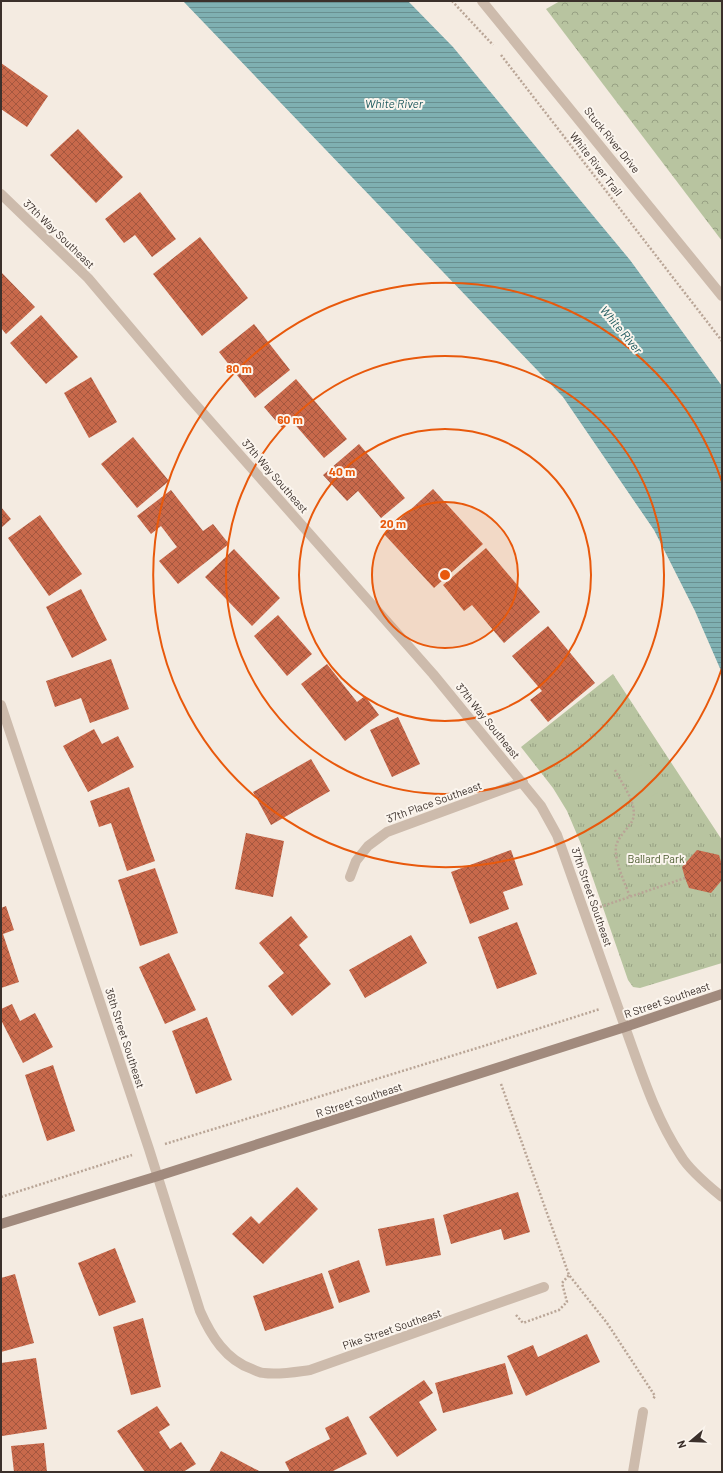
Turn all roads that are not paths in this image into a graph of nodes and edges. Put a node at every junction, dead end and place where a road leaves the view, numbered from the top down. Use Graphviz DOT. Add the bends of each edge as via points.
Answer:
graph roads {
  1 [pos="482,1"];
  2 [pos="1,194"];
  3 [pos="722,296"];
  4 [pos="1,705"];
  5 [pos="523,782"];
  6 [pos="350,877"];
  7 [pos="722,994"];
  8 [pos="625,1027"];
  9 [pos="158,1176"];
  10 [pos="722,1197"];
  11 [pos="1,1224"];
  12 [pos="544,1287"];
  13 [pos="245,1367"];
  14 [pos="643,1412"];
  15 [pos="632,1472"];
  1 -- 3 [label="street, Stuck River Drive"];
  2 -- 5 [label="street, 37th Way Southeast" via="88,278 187,395 434,674"];
  4 -- 9 [label="street, 36th Street Southeast"];
  5 -- 6 [label="street, 37th Place Southeast" via="386,832 368,846 356,861"];
  5 -- 8 [label="street, 37th Street Southeast" via="542,806 557,835"];
  7 -- 8 [label="street, R Street Southeast"];
  8 -- 9 [label="street, R Street Southeast"];
  8 -- 10 [label="street, 37th Street Southeast" via="657,1114 681,1158"];
  9 -- 11 [label="street, R Street Southeast"];
  9 -- 13 [label="street, 36th Street Southeast" via="205,1322 227,1354"];
  12 -- 13 [label="street, Pike Street Southeast" via="310,1370 288,1374 263,1373"];
  14 -- 15 [label="street"];
}
